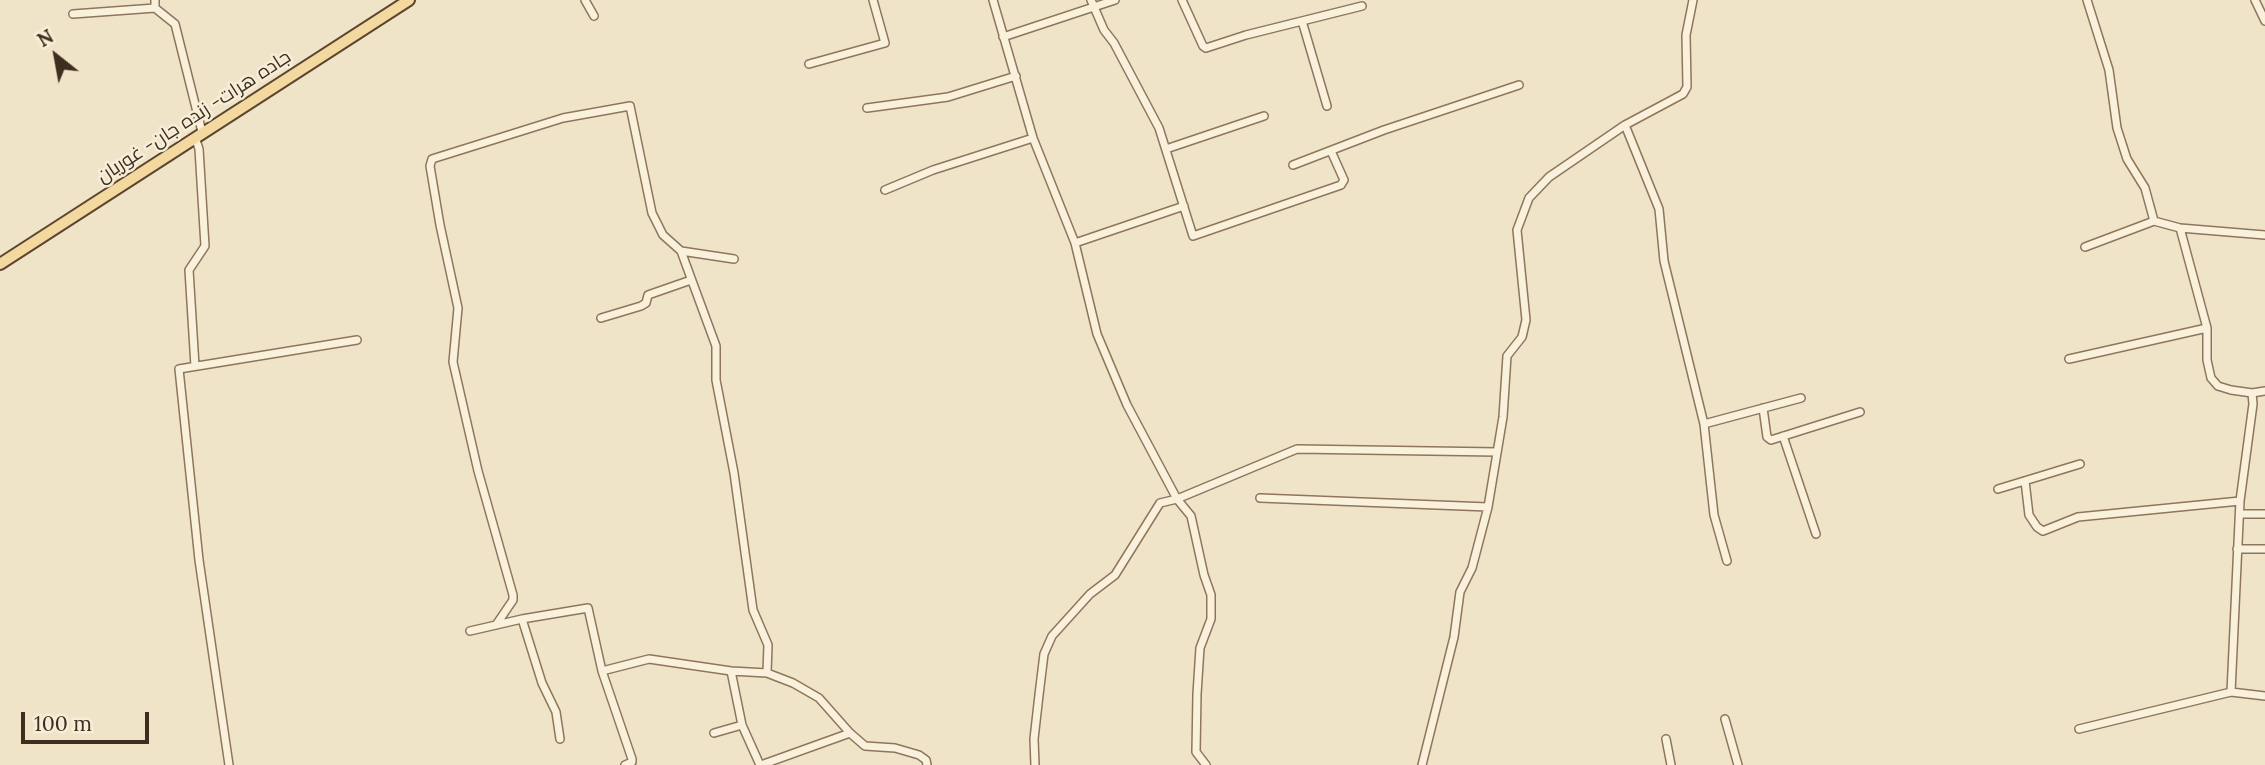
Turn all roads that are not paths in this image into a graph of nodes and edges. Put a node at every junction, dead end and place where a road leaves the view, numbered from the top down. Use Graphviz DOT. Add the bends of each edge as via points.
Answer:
graph roads {
  1 [pos="409,0"];
  2 [pos="585,0"];
  3 [pos="873,0"];
  4 [pos="993,0"];
  5 [pos="1115,0"];
  6 [pos="1182,0"];
  7 [pos="1693,0"];
  8 [pos="2087,0"];
  9 [pos="2255,0"];
  10 [pos="155,4"];
  11 [pos="1092,4"];
  12 [pos="1362,6"];
  13 [pos="73,14"];
  14 [pos="594,16"];
  15 [pos="1302,21"];
  16 [pos="2265,21"];
  17 [pos="1003,37"];
  18 [pos="809,64"];
  19 [pos="1016,76"];
  20 [pos="1519,85"];
  21 [pos="1327,106"];
  22 [pos="867,108"];
  23 [pos="1265,116"];
  24 [pos="1625,125"];
  25 [pos="198,134"];
  26 [pos="1033,138"];
  27 [pos="1166,149"];
  28 [pos="1331,151"];
  29 [pos="1293,165"];
  30 [pos="885,190"];
  31 [pos="1184,206"];
  32 [pos="2154,221"];
  33 [pos="2180,228"];
  34 [pos="2265,235"];
  35 [pos="1075,243"];
  36 [pos="2085,247"];
  37 [pos="681,251"];
  38 [pos="734,259"];
  39 [pos="0,264"];
  40 [pos="691,280"];
  41 [pos="601,318"];
  42 [pos="2207,328"];
  43 [pos="357,340"];
  44 [pos="2069,359"];
  45 [pos="195,366"];
  46 [pos="2265,391"];
  47 [pos="2252,393"];
  48 [pos="1801,398"];
  49 [pos="1763,408"];
  50 [pos="1860,412"];
  51 [pos="1704,424"];
  52 [pos="1783,436"];
  53 [pos="1497,452"];
  54 [pos="2080,464"];
  55 [pos="2025,481"];
  56 [pos="1998,489"];
  57 [pos="1259,498"];
  58 [pos="1177,499"];
  59 [pos="2240,501"];
  60 [pos="1488,507"];
  61 [pos="2240,514"];
  62 [pos="2265,514"];
  63 [pos="1816,534"];
  64 [pos="2238,549"];
  65 [pos="2265,549"];
  66 [pos="1727,561"];
  67 [pos="522,618"];
  68 [pos="496,625"];
  69 [pos="470,631"];
  70 [pos="602,671"];
  71 [pos="731,671"];
  72 [pos="767,673"];
  73 [pos="2231,692"];
  74 [pos="2265,696"];
  75 [pos="1725,719"];
  76 [pos="742,725"];
  77 [pos="2079,729"];
  78 [pos="714,733"];
  79 [pos="850,733"];
  80 [pos="560,739"];
  81 [pos="1667,739"];
  82 [pos="229,765"];
  83 [pos="625,765"];
  84 [pos="761,765"];
  85 [pos="927,765"];
  86 [pos="1035,765"];
  87 [pos="1206,765"];
  88 [pos="1422,765"];
  89 [pos="1671,765"];
  90 [pos="1738,765"];
  1 -- 25 [label="main road, جاده هرات- زنده جان- غوریان"];
  2 -- 14 [label="street"];
  3 -- 18 [label="street" via="885,43"];
  4 -- 17 [label="street"];
  5 -- 11 [label="street"];
  6 -- 15 [label="street" via="1204,48"];
  7 -- 24 [label="street" via="1686,35 1687,87 1683,94"];
  8 -- 32 [label="street" via="2109,70 2116,128 2127,159 2145,188"];
  9 -- 16 [label="street"];
  10 -- 13 [label="street"];
  10 -- 25 [label="street" via="175,24"];
  11 -- 17 [label="street"];
  11 -- 27 [label="street"];
  12 -- 15 [label="street"];
  15 -- 21 [label="street"];
  17 -- 19 [label="street"];
  19 -- 22 [label="street" via="948,97"];
  19 -- 26 [label="street"];
  20 -- 28 [label="street"];
  23 -- 27 [label="street"];
  24 -- 51 [label="street" via="1659,209 1664,261"];
  24 -- 53 [label="street" via="1549,177 1529,198 1517,230 1526,320 1522,337 1507,356"];
  25 -- 39 [label="main road, جاده هرات- زنده جان- غوریان"];
  25 -- 45 [label="street" via="205,246 188,270"];
  26 -- 30 [label="street"];
  26 -- 35 [label="street"];
  27 -- 31 [label="street"];
  28 -- 29 [label="street"];
  28 -- 31 [label="street" via="1344,180 1341,186 1196,236"];
  31 -- 35 [label="street"];
  32 -- 33 [label="street"];
  32 -- 36 [label="street"];
  33 -- 34 [label="street"];
  33 -- 42 [label="street"];
  35 -- 58 [label="street" via="1097,334 1127,405"];
  37 -- 38 [label="street"];
  37 -- 40 [label="street"];
  37 -- 68 [label="street" via="663,235 652,213 630,106 563,118 432,159 458,308 453,362 513,595"];
  40 -- 41 [label="street" via="648,295 641,306"];
  40 -- 72 [label="street" via="716,346 716,380 745,568 752,610 768,645"];
  42 -- 44 [label="street"];
  42 -- 47 [label="street" via="2211,378 2218,386"];
  43 -- 45 [label="street"];
  45 -- 82 [label="street" via="179,369 199,560"];
  46 -- 47 [label="street"];
  47 -- 59 [label="street"];
  48 -- 49 [label="street"];
  49 -- 51 [label="street"];
  49 -- 52 [label="street" via="1769,439"];
  50 -- 52 [label="street"];
  51 -- 66 [label="street" via="1714,514"];
  52 -- 63 [label="street"];
  53 -- 58 [label="street" via="1297,449"];
  53 -- 60 [label="street"];
  54 -- 55 [label="street"];
  55 -- 56 [label="street"];
  55 -- 59 [label="street" via="2029,515 2043,531 2078,517"];
  57 -- 60 [label="street"];
  58 -- 86 [label="street" via="1160,503 1115,575 1090,594 1052,636 1044,654 1038,695"];
  58 -- 87 [label="street" via="1191,516 1211,595 1197,694 1196,752"];
  59 -- 61 [label="street"];
  60 -- 88 [label="street" via="1472,568 1460,592 1454,637"];
  61 -- 62 [label="street"];
  61 -- 64 [label="street"];
  64 -- 65 [label="street"];
  64 -- 73 [label="street"];
  67 -- 68 [label="street"];
  67 -- 70 [label="street" via="588,608"];
  67 -- 80 [label="street" via="556,712"];
  68 -- 69 [label="street"];
  70 -- 71 [label="street" via="649,659"];
  70 -- 83 [label="street" via="632,759"];
  71 -- 72 [label="street"];
  71 -- 76 [label="street"];
  72 -- 79 [label="street" via="819,698"];
  73 -- 74 [label="street"];
  73 -- 77 [label="street"];
  75 -- 90 [label="street"];
  76 -- 78 [label="street"];
  76 -- 84 [label="street"];
  79 -- 84 [label="street"];
  79 -- 85 [label="street" via="864,746 919,755"];
  81 -- 89 [label="street"];
}
